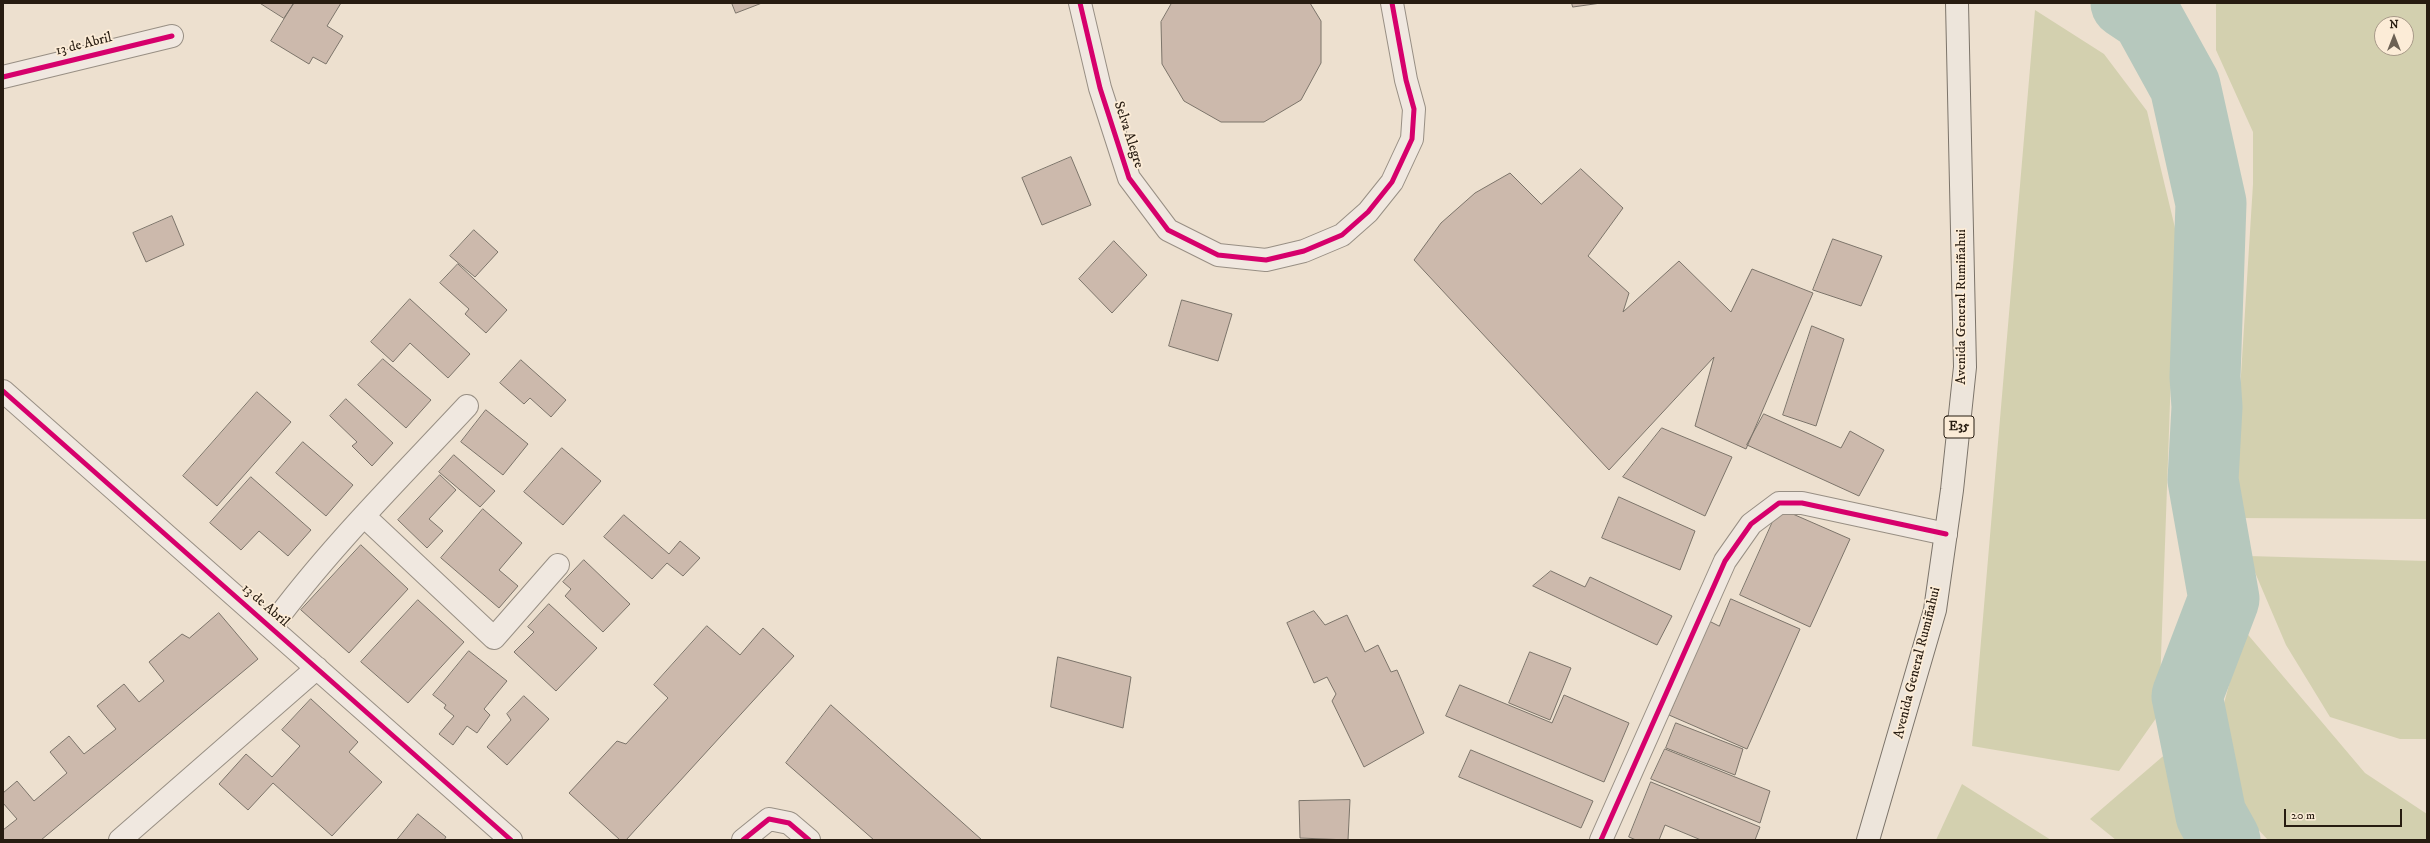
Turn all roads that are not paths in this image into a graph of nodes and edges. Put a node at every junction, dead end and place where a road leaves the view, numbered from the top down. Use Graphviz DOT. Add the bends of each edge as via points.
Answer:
graph roads {
  1 [pos="1080,3"];
  2 [pos="1392,3"];
  3 [pos="1957,3"];
  4 [pos="172,36"];
  5 [pos="3,77"];
  6 [pos="3,391"];
  7 [pos="467,406"];
  8 [pos="364,516"];
  9 [pos="1946,534"];
  10 [pos="558,565"];
  11 [pos="271,627"];
  12 [pos="316,668"];
  13 [pos="120,840"];
  14 [pos="511,840"];
  15 [pos="743,840"];
  16 [pos="809,840"];
  17 [pos="1601,840"];
  18 [pos="1868,840"];
  1 -- 2 [label="street, Selva Alegre" via="1100,88 1129,178 1168,230 1218,255 1266,260 1304,251 1342,235 1368,212 1392,182 1412,139 1414,109"];
  3 -- 9 [label="highway, Avenida General Rumiñahui / E35" via="1965,367"];
  4 -- 5 [label="street, 13 de Abril"];
  6 -- 11 [label="street, 13 de Abril"];
  7 -- 8 [label="street"];
  8 -- 10 [label="street" via="494,638"];
  8 -- 11 [label="street" via="295,594"];
  9 -- 17 [label="street" via="1802,503 1779,503 1750,524 1725,561"];
  9 -- 18 [label="highway, Avenida General Rumiñahui / E35" via="1935,610"];
  11 -- 12 [label="street, 13 de Abril"];
  12 -- 13 [label="street"];
  12 -- 14 [label="street, 13 de Abril"];
  15 -- 16 [label="street" via="769,819 789,823"];
}
